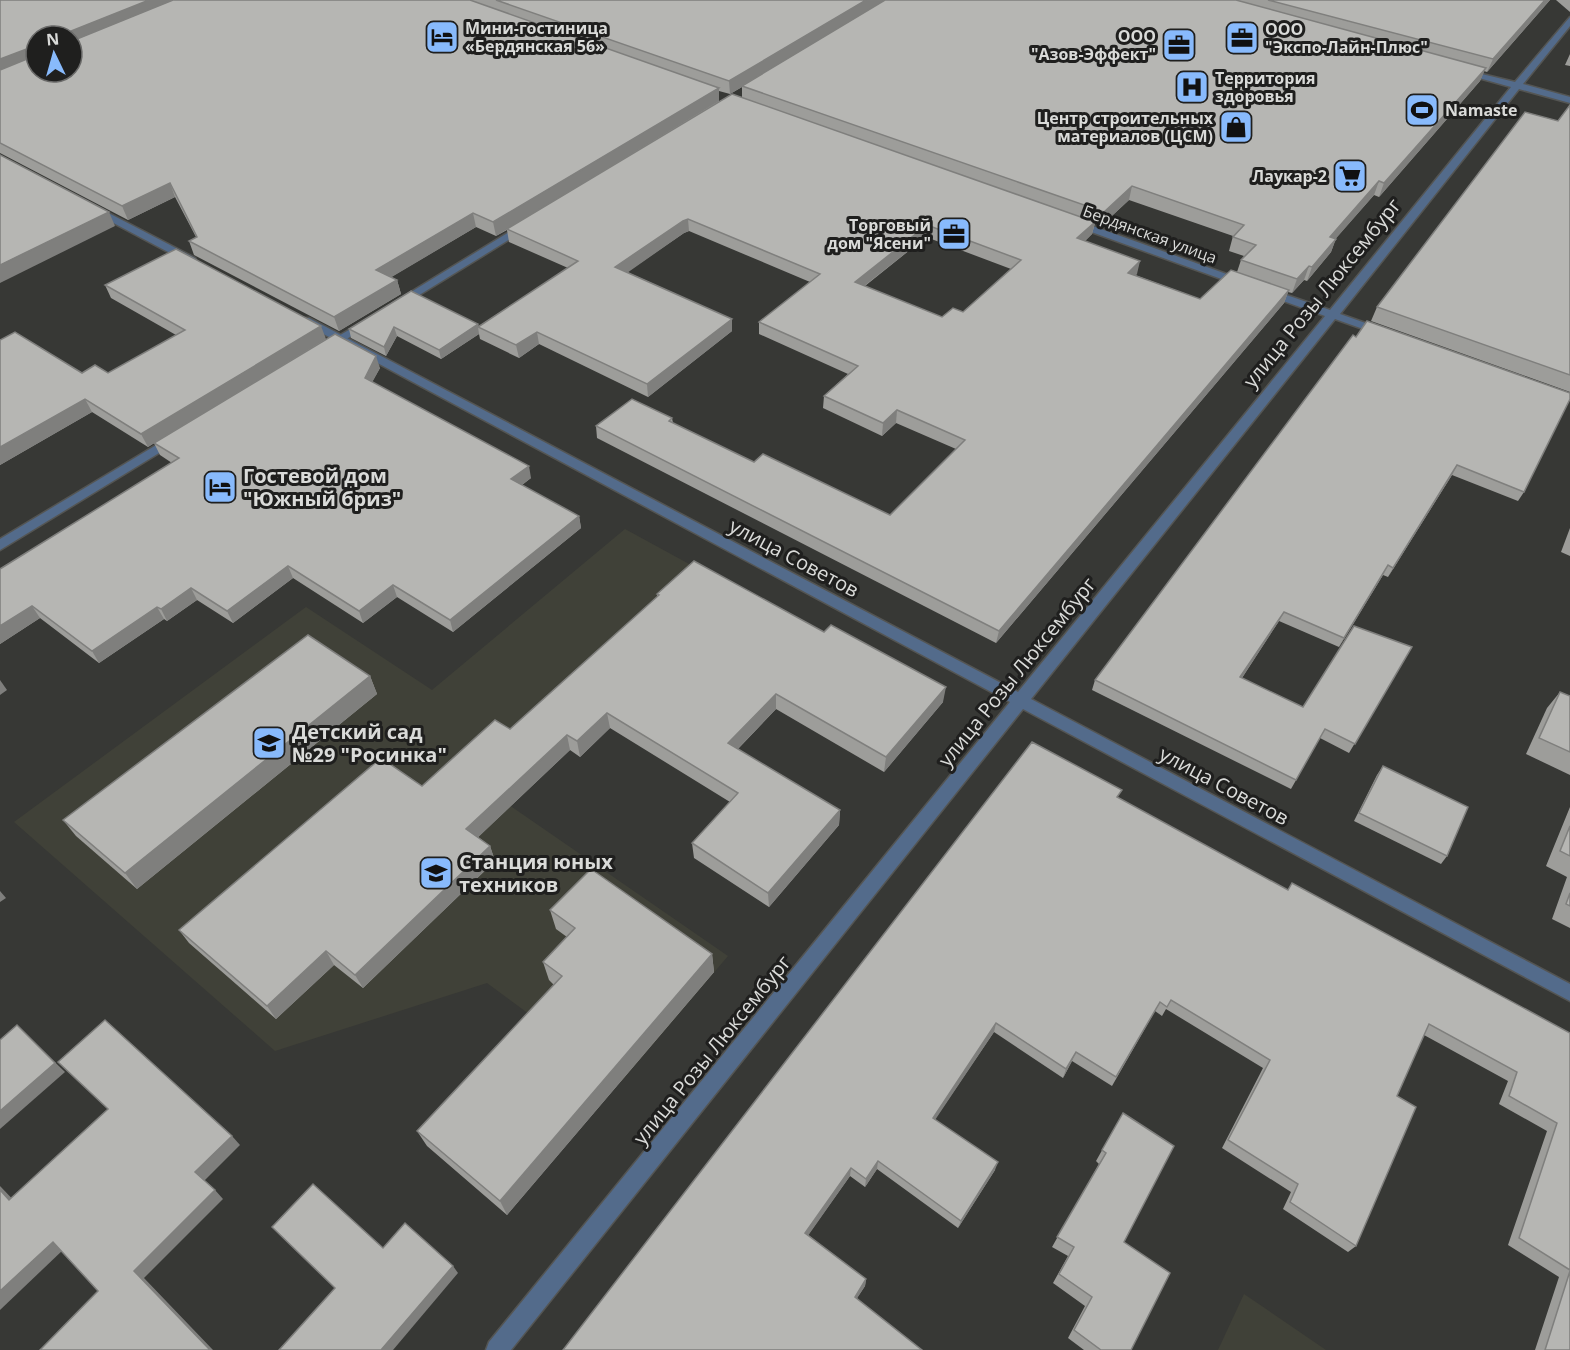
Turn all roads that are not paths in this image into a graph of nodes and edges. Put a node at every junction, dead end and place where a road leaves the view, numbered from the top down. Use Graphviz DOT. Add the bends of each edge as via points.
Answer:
graph roads {
  1 [pos="1570,20"];
  2 [pos="1459,70"];
  3 [pos="1517,86"];
  4 [pos="1570,100"];
  5 [pos="82,202"];
  6 [pos="1067,220"];
  7 [pos="532,221"];
  8 [pos="206,268"];
  9 [pos="391,307"];
  10 [pos="288,312"];
  11 [pos="1332,314"];
  12 [pos="371,319"];
  13 [pos="1391,335"];
  14 [pos="339,339"];
  15 [pos="315,354"];
  16 [pos="183,434"];
  17 [pos="0,545"];
  18 [pos="1021,700"];
  19 [pos="1570,993"];
  20 [pos="497,1350"];
  1 -- 3 [label="street, улица Розы Люксембург"];
  2 -- 3 [label="street"];
  3 -- 4 [label="street"];
  3 -- 11 [label="street, улица Розы Люксембург"];
  5 -- 8 [label="street"];
  6 -- 11 [label="street, Бердянская улица"];
  7 -- 9 [label="street"];
  10 -- 14 [label="street, улица Советов"];
  11 -- 13 [label="street, Бердянская улица"];
  11 -- 18 [label="street, улица Розы Люксембург"];
  12 -- 14 [label="street"];
  14 -- 15 [label="street"];
  14 -- 18 [label="street, улица Советов"];
  16 -- 17 [label="street"];
  18 -- 19 [label="street, улица Советов"];
  18 -- 20 [label="street, улица Розы Люксембург"];
}
